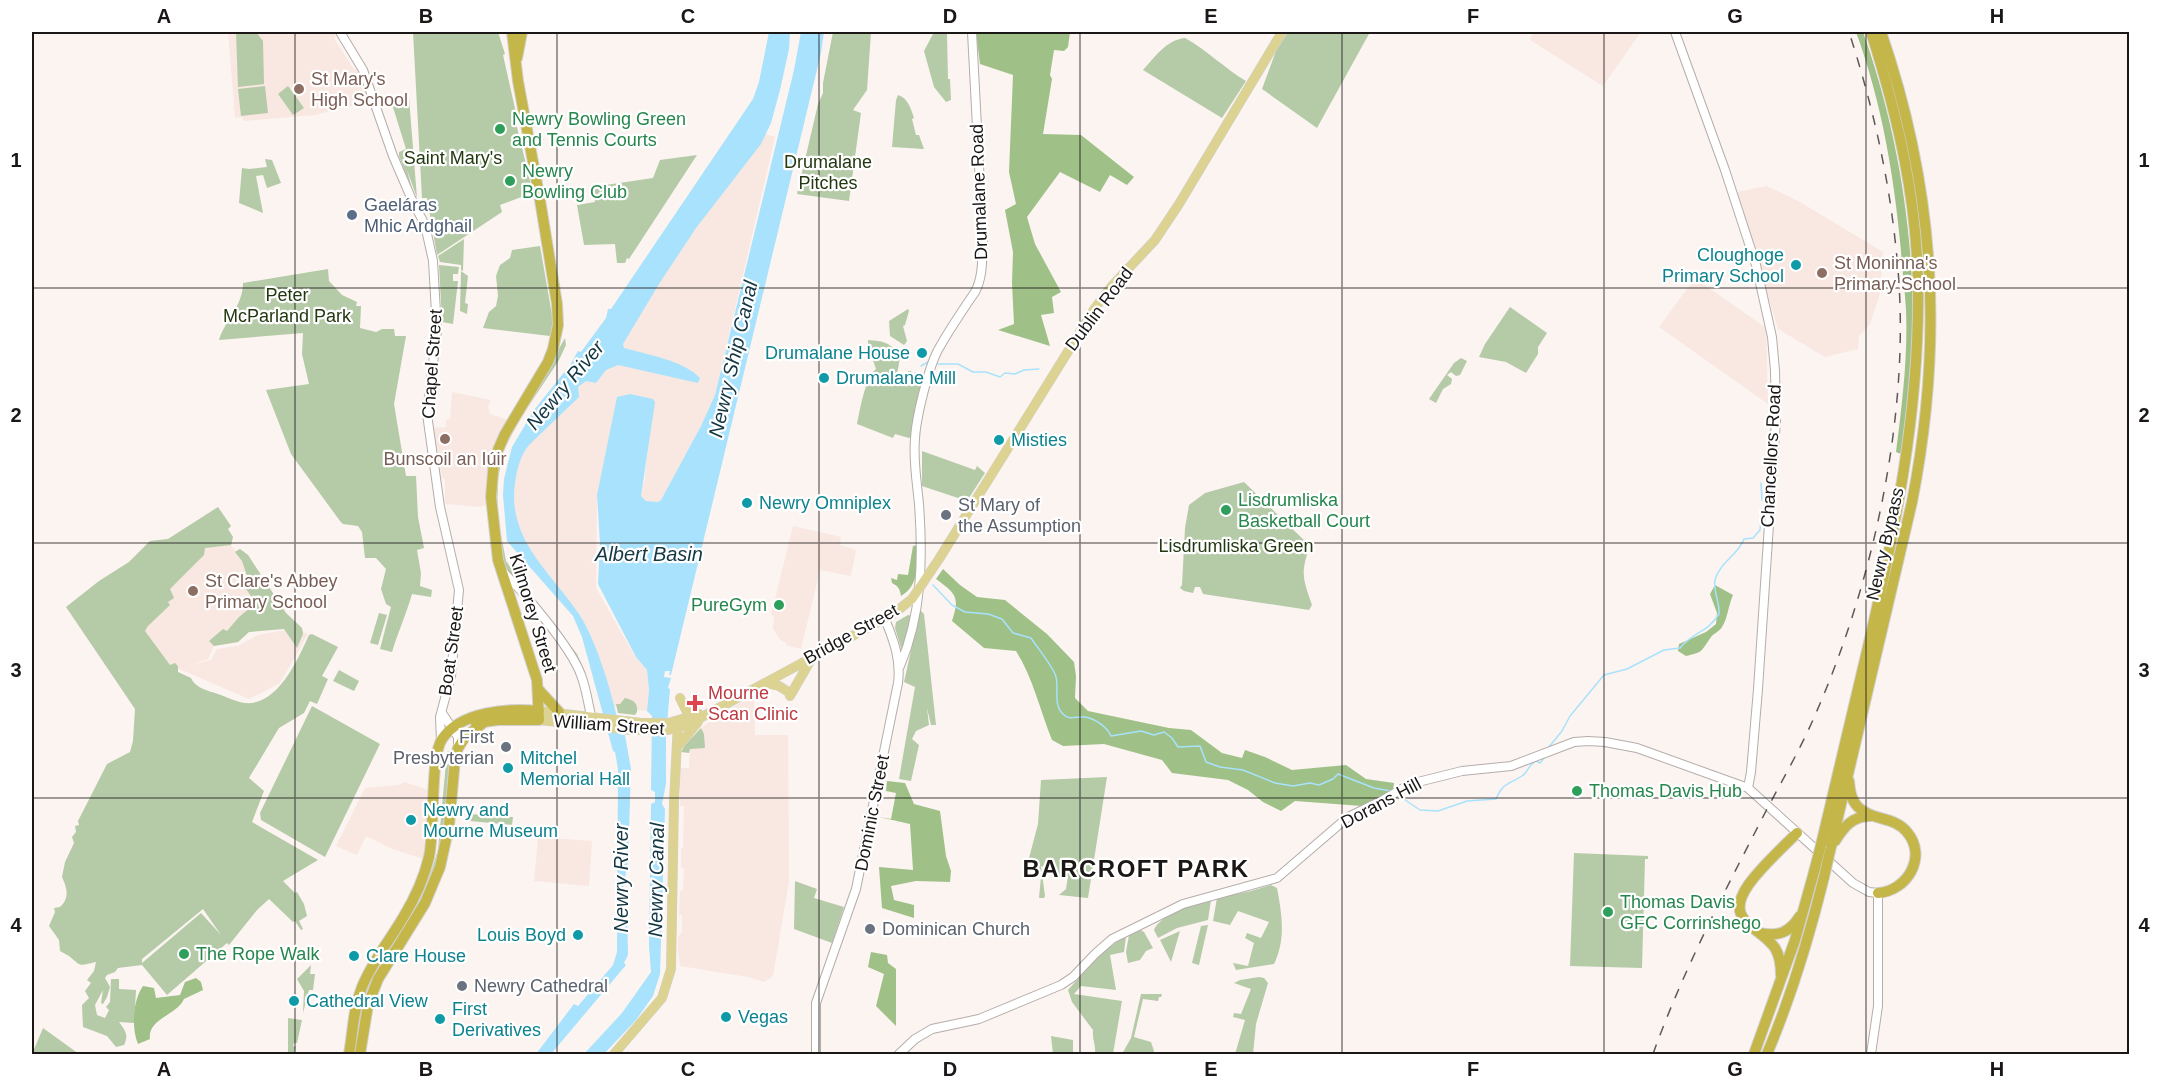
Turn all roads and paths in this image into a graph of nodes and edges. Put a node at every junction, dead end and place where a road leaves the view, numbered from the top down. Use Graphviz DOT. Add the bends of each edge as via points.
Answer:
graph roads {
  1 [pos="340,32"];
  2 [pos="512,32"];
  3 [pos="522,32"];
  4 [pos="972,32"];
  5 [pos="1282,32"];
  6 [pos="1675,32"];
  7 [pos="1871,32"];
  8 [pos="1881,32"];
  9 [pos="516,67"];
  10 [pos="451,551"];
  11 [pos="501,570"];
  12 [pos="920,590"];
  13 [pos="885,619"];
  14 [pos="813,656"];
  15 [pos="900,666"];
  16 [pos="766,683"];
  17 [pos="538,692"];
  18 [pos="680,698"];
  19 [pos="506,711"];
  20 [pos="559,712"];
  21 [pos="539,715"];
  22 [pos="591,716"];
  23 [pos="695,718"];
  24 [pos="603,721"];
  25 [pos="483,723"];
  26 [pos="673,725"];
  27 [pos="446,737"];
  28 [pos="678,747"];
  29 [pos="458,750"];
  30 [pos="676,759"];
  31 [pos="1848,775"];
  32 [pos="1748,788"];
  33 [pos="1874,816"];
  34 [pos="1797,833"];
  35 [pos="1827,848"];
  36 [pos="1819,874"];
  37 [pos="1878,893"];
  38 [pos="1806,905"];
  39 [pos="1758,933"];
  40 [pos="1780,984"];
  41 [pos="349,1054"];
  42 [pos="360,1054"];
  43 [pos="614,1054"];
  44 [pos="816,1054"];
  45 [pos="899,1054"];
  46 [pos="1754,1054"];
  47 [pos="1767,1054"];
  48 [pos="1871,1054"];
  1 -- 10 [label="street, Chapel Street" via="363,70 393,156 425,225 433,261 437,330 427,414 440,507"];
  2 -- 9 [label="highway, Kilmorey Street"];
  3 -- 9 [label="highway"];
  4 -- 12 [label="street, Drumalane Road" via="983,242 981,275 975,292 937,352 915,433"];
  5 -- 12 [label="main road, Dublin Road" via="1175,210 1155,240 1095,308"];
  6 -- 32 [label="street, Chancellors Road" via="1756,265 1772,337 1776,420"];
  7 -- 35 [label="highway, Newry Bypass" via="1900,132 1914,220 1918,292 1915,378 1896,519"];
  8 -- 31 [label="highway, Newry Bypass" via="1918,171 1930,269 1930,365 1921,456"];
  9 -- 11 [label="highway, Kilmorey Street" via="544,220 558,326 548,362 494,460 491,497"];
  10 -- 27 [label="street, Boat Street" via="459,598 451,676 442,712"];
  11 -- 17 [label="highway, Kilmorey Street"];
  11 -- 22 [label="street" via="571,656 581,675"];
  12 -- 13 [label="main road, Bridge Street"];
  12 -- 15 [label="street, Drumalane Road"];
  13 -- 14 [label="main road, Bridge Street"];
  13 -- 15 [label="street, Dominic Street"];
  14 -- 16 [label="main road, Bridge Street"];
  14 -- 16 [label="main road" via="790,694"];
  15 -- 44 [label="street, Dominic Street" via="856,889 816,1003"];
  16 -- 23 [label="main road, Bridge Street"];
  17 -- 19 [label="highway" via="525,704"];
  17 -- 20 [label="highway"];
  17 -- 21 [label="highway, Kilmorey Street"];
  18 -- 23 [label="main road"];
  19 -- 21 [label="highway"];
  19 -- 27 [label="highway" via="476,717"];
  20 -- 21 [label="main road, William Street"];
  20 -- 22 [label="main road, William Street"];
  21 -- 24 [label="main road, William Street"];
  21 -- 25 [label="highway"];
  22 -- 24 [label="main road, William Street"];
  23 -- 26 [label="main road, Bridge Street"];
  23 -- 28 [label="main road"];
  24 -- 26 [label="main road, William Street" via="631,730"];
  25 -- 27 [label="highway"];
  25 -- 29 [label="highway" via="465,737"];
  26 -- 28 [label="main road"];
  26 -- 30 [label="main road" via="672,749"];
  27 -- 29 [label="highway" via="447,746"];
  27 -- 29 [label="street, Boat Street" via="459,741"];
  27 -- 41 [label="highway" via="435,771 432,837 424,873 405,916 368,974 357,1001"];
  28 -- 30 [label="main road"];
  29 -- 42 [label="highway" via="440,867 425,903 378,979 368,1005"];
  30 -- 43 [label="main road" via="670,969 662,998"];
  31 -- 33 [label="highway" via="1855,804"];
  31 -- 35 [label="highway, Newry Bypass"];
  32 -- 34 [label="street, Dorans Hill"];
  32 -- 45 [label="street, Dorans Hill" via="1657,754 1588,741 1574,742 1511,766 1422,780 1348,817 1277,878 1183,904 1112,939 1061,985 979,1019 933,1029"];
  33 -- 35 [label="highway" via="1848,823"];
  33 -- 37 [label="highway" via="1893,821 1906,831 1915,851 1914,866 1906,880 1894,889"];
  34 -- 37 [label="street, Dorans Hill" via="1853,883"];
  34 -- 39 [label="highway" via="1749,884 1741,899 1743,919"];
  35 -- 36 [label="highway, Newry Bypass, bridge"];
  36 -- 38 [label="highway, Newry Bypass"];
  36 -- 47 [label="highway, Newry Bypass" via="1812,924"];
  37 -- 48 [label="street" via="1878,1006"];
  38 -- 39 [label="highway" via="1788,930 1775,935"];
  38 -- 40 [label="highway, Newry Bypass"];
  39 -- 40 [label="highway" via="1776,950"];
  40 -- 46 [label="highway, Newry Bypass"];
}
